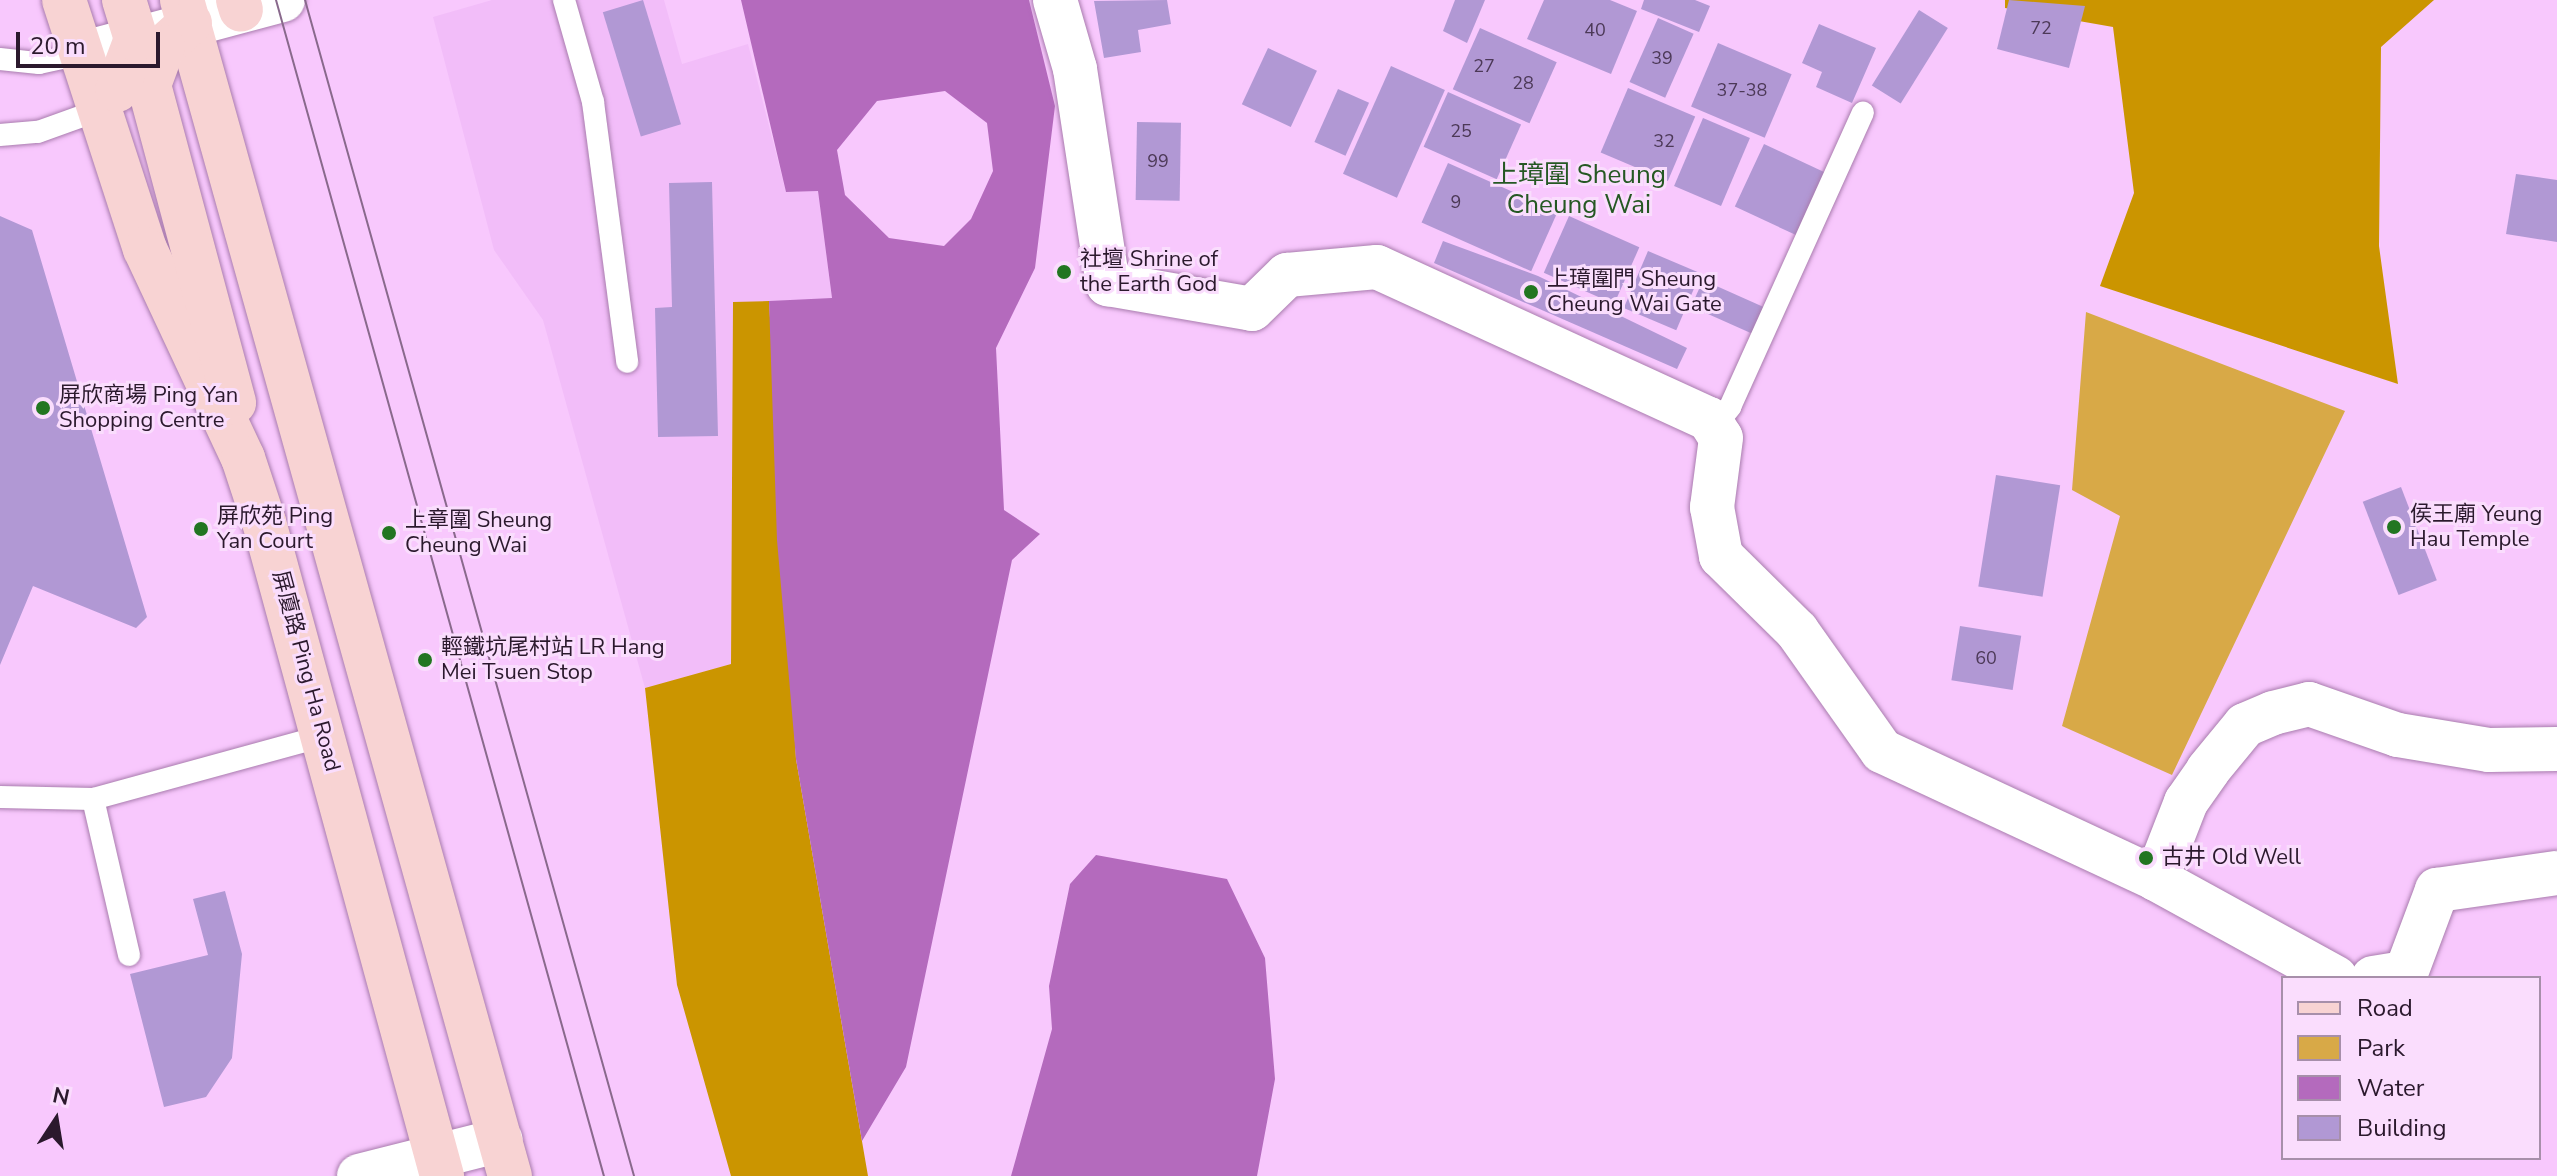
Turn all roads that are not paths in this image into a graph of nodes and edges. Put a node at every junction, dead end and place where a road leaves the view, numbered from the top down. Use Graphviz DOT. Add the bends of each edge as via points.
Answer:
graph roads {
  1 [pos="64,0"];
  2 [pos="283,0"];
  3 [pos="564,0"];
  4 [pos="1055,0"];
  5 [pos="240,5"];
  6 [pos="130,20"];
  7 [pos="190,22"];
  8 [pos="80,54"];
  9 [pos="0,59"];
  10 [pos="149,85"];
  11 [pos="99,110"];
  12 [pos="1863,113"];
  13 [pos="0,135"];
  14 [pos="627,362"];
  15 [pos="1714,427"];
  16 [pos="243,458"];
  17 [pos="324,736"];
  18 [pos="2557,749"];
  19 [pos="0,797"];
  20 [pos="93,799"];
  21 [pos="2557,873"];
  22 [pos="2156,879"];
  23 [pos="129,955"];
  24 [pos="2332,976"];
  25 [pos="2386,976"];
  26 [pos="506,1158"];
  27 [pos="440,1166"];
  28 [pos="359,1176"];
  1 -- 8 [label="street, 屏廈路 Ping Ha Road"];
  2 -- 5 [label="street"];
  3 -- 14 [label="lane" via="593,102"];
  4 -- 15 [label="street" via="1075,69 1108,284 1252,309 1287,275 1377,267"];
  5 -- 7 [label="street"];
  6 -- 7 [label="street"];
  6 -- 8 [label="street"];
  6 -- 11 [label="street" via="118,89"];
  7 -- 10 [label="street"];
  7 -- 26 [label="street"];
  8 -- 9 [label="lane" via="39,63"];
  8 -- 11 [label="street, 屏廈路 Ping Ha Road"];
  10 -- 11 [label="street"];
  10 -- 16 [label="street" via="225,352"];
  11 -- 13 [label="lane" via="38,132"];
  11 -- 16 [label="street, 屏廈路 Ping Ha Road" via="145,249"];
  12 -- 15 [label="lane" via="1730,407"];
  15 -- 22 [label="street" via="1721,438 1712,536 1721,556 1797,631 1882,751"];
  16 -- 17 [label="street, 屏廈路 Ping Ha Road"];
  17 -- 20 [label="lane"];
  17 -- 27 [label="street, 屏廈路 Ping Ha Road"];
  18 -- 22 [label="street" via="2489,750 2398,735 2309,704 2273,713 2245,725 2208,770 2186,802"];
  19 -- 20 [label="lane"];
  20 -- 23 [label="lane"];
  21 -- 25 [label="street" via="2437,890 2406,973"];
  22 -- 24 [label="street"];
  26 -- 27 [label="street"];
  27 -- 28 [label="street"];
}
